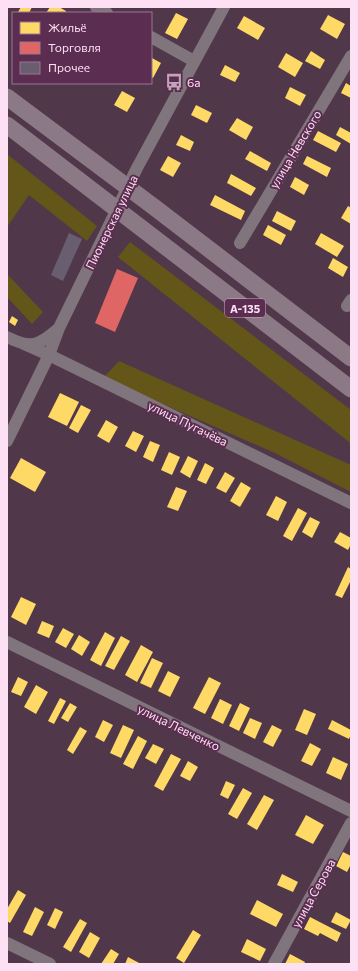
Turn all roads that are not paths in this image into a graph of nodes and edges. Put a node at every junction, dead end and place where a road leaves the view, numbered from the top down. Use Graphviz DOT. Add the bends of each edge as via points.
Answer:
graph roads {
  1 [pos="96,7"];
  2 [pos="224,7"];
  3 [pos="105,12"];
  4 [pos="152,38"];
  5 [pos="351,56"];
  6 [pos="194,61"];
  7 [pos="7,97"];
  8 [pos="7,125"];
  9 [pos="240,244"];
  10 [pos="59,328"];
  11 [pos="7,337"];
  12 [pos="24,344"];
  13 [pos="49,355"];
  14 [pos="351,358"];
  15 [pos="351,389"];
  16 [pos="7,441"];
  17 [pos="351,504"];
  18 [pos="7,642"];
  19 [pos="351,811"];
  20 [pos="351,823"];
  21 [pos="7,943"];
  22 [pos="50,964"];
  23 [pos="274,964"];
  1 -- 3 [label="street"];
  2 -- 6 [label="street, Пионерская улица"];
  4 -- 6 [label="street"];
  5 -- 9 [label="street, улица Невского"];
  6 -- 10 [label="street, Пионерская улица" via="137,168"];
  7 -- 14 [label="highway, А-135"];
  8 -- 15 [label="highway, А-135"];
  10 -- 12 [label="street" via="47,339 31,345"];
  10 -- 13 [label="street, Пионерская улица"];
  11 -- 12 [label="street, улица Пугачёва"];
  12 -- 13 [label="street, улица Пугачёва"];
  13 -- 16 [label="street, Пионерская улица"];
  13 -- 17 [label="street, улица Пугачёва"];
  18 -- 19 [label="street, улица Левченко"];
  20 -- 23 [label="street, улица Серова"];
  21 -- 22 [label="street"];
}
